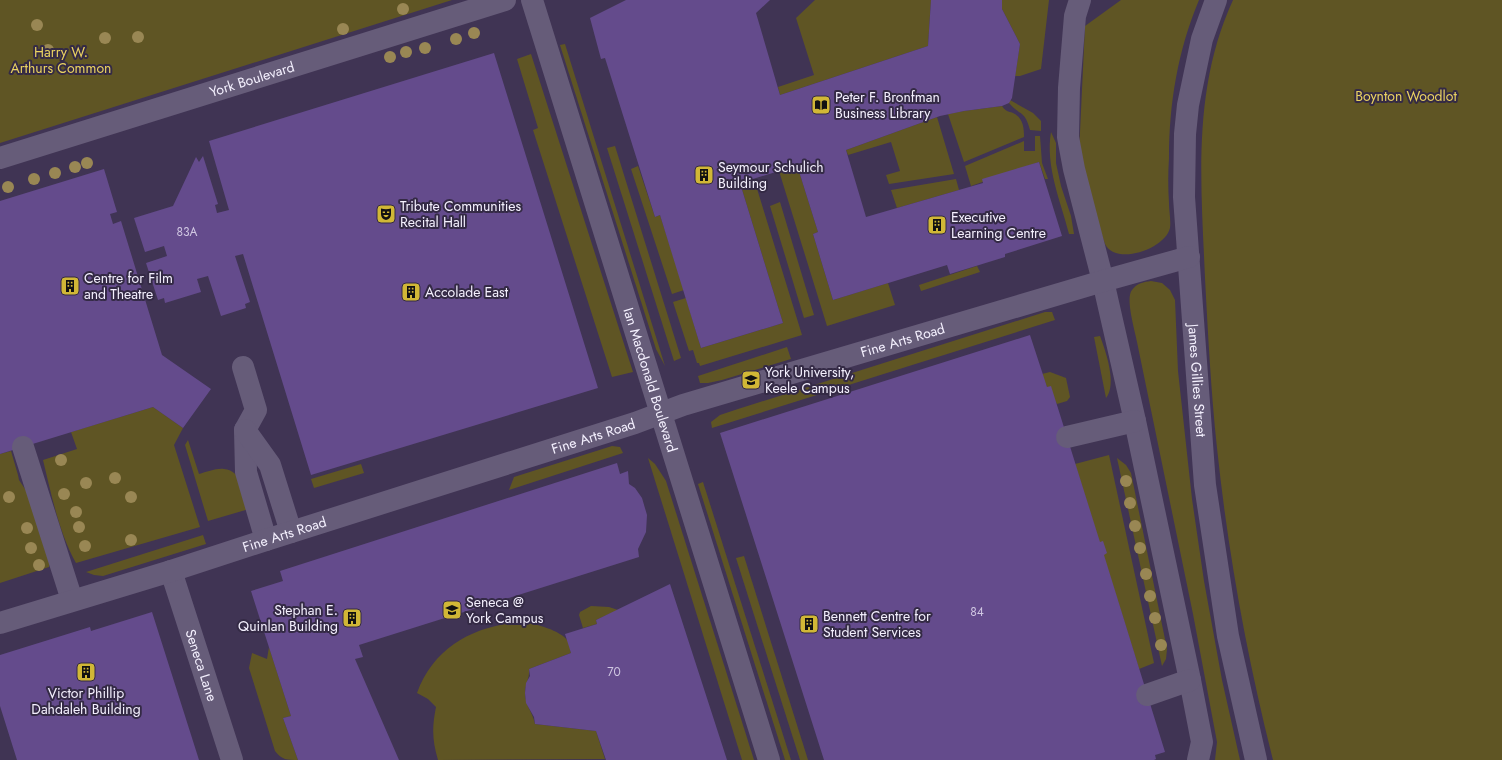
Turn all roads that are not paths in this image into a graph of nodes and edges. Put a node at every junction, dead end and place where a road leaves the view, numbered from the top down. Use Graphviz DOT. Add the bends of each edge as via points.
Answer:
graph roads {
  1 [pos="505,0"];
  2 [pos="532,0"];
  3 [pos="1080,0"];
  4 [pos="1216,0"];
  5 [pos="0,158"];
  6 [pos="1189,257"];
  7 [pos="1103,281"];
  8 [pos="243,367"];
  9 [pos="661,413"];
  10 [pos="1135,421"];
  11 [pos="245,430"];
  12 [pos="1067,437"];
  13 [pos="23,447"];
  14 [pos="290,532"];
  15 [pos="266,540"];
  16 [pos="171,571"];
  17 [pos="72,600"];
  18 [pos="0,622"];
  19 [pos="1190,680"];
  20 [pos="1147,694"];
  21 [pos="1200,751"];
  22 [pos="232,760"];
  23 [pos="769,760"];
  24 [pos="1256,760"];
  1 -- 5 [label="street, York Boulevard"];
  2 -- 9 [label="street, Ian Macdonald Boulevard"];
  3 -- 7 [label="street" via="1075,16 1068,137"];
  4 -- 6 [label="street, James Gillies Street" via="1202,39 1188,105 1184,197"];
  6 -- 7 [label="street, Fine Arts Road"];
  6 -- 24 [label="street, James Gillies Street" via="1205,485 1228,636"];
  7 -- 9 [label="street, Fine Arts Road"];
  7 -- 10 [label="street"];
  8 -- 11 [label="street" via="256,410"];
  9 -- 14 [label="street, Fine Arts Road"];
  9 -- 23 [label="street, Ian Macdonald Boulevard"];
  10 -- 12 [label="street"];
  10 -- 19 [label="street"];
  11 -- 14 [label="street" via="270,465"];
  11 -- 15 [label="street" via="246,472"];
  13 -- 17 [label="street"];
  14 -- 15 [label="street, Fine Arts Road"];
  15 -- 16 [label="street, Fine Arts Road"];
  16 -- 17 [label="street, Fine Arts Road"];
  16 -- 22 [label="street, Seneca Lane"];
  17 -- 18 [label="street, Fine Arts Road"];
  19 -- 20 [label="street"];
  19 -- 21 [label="street"];
}
